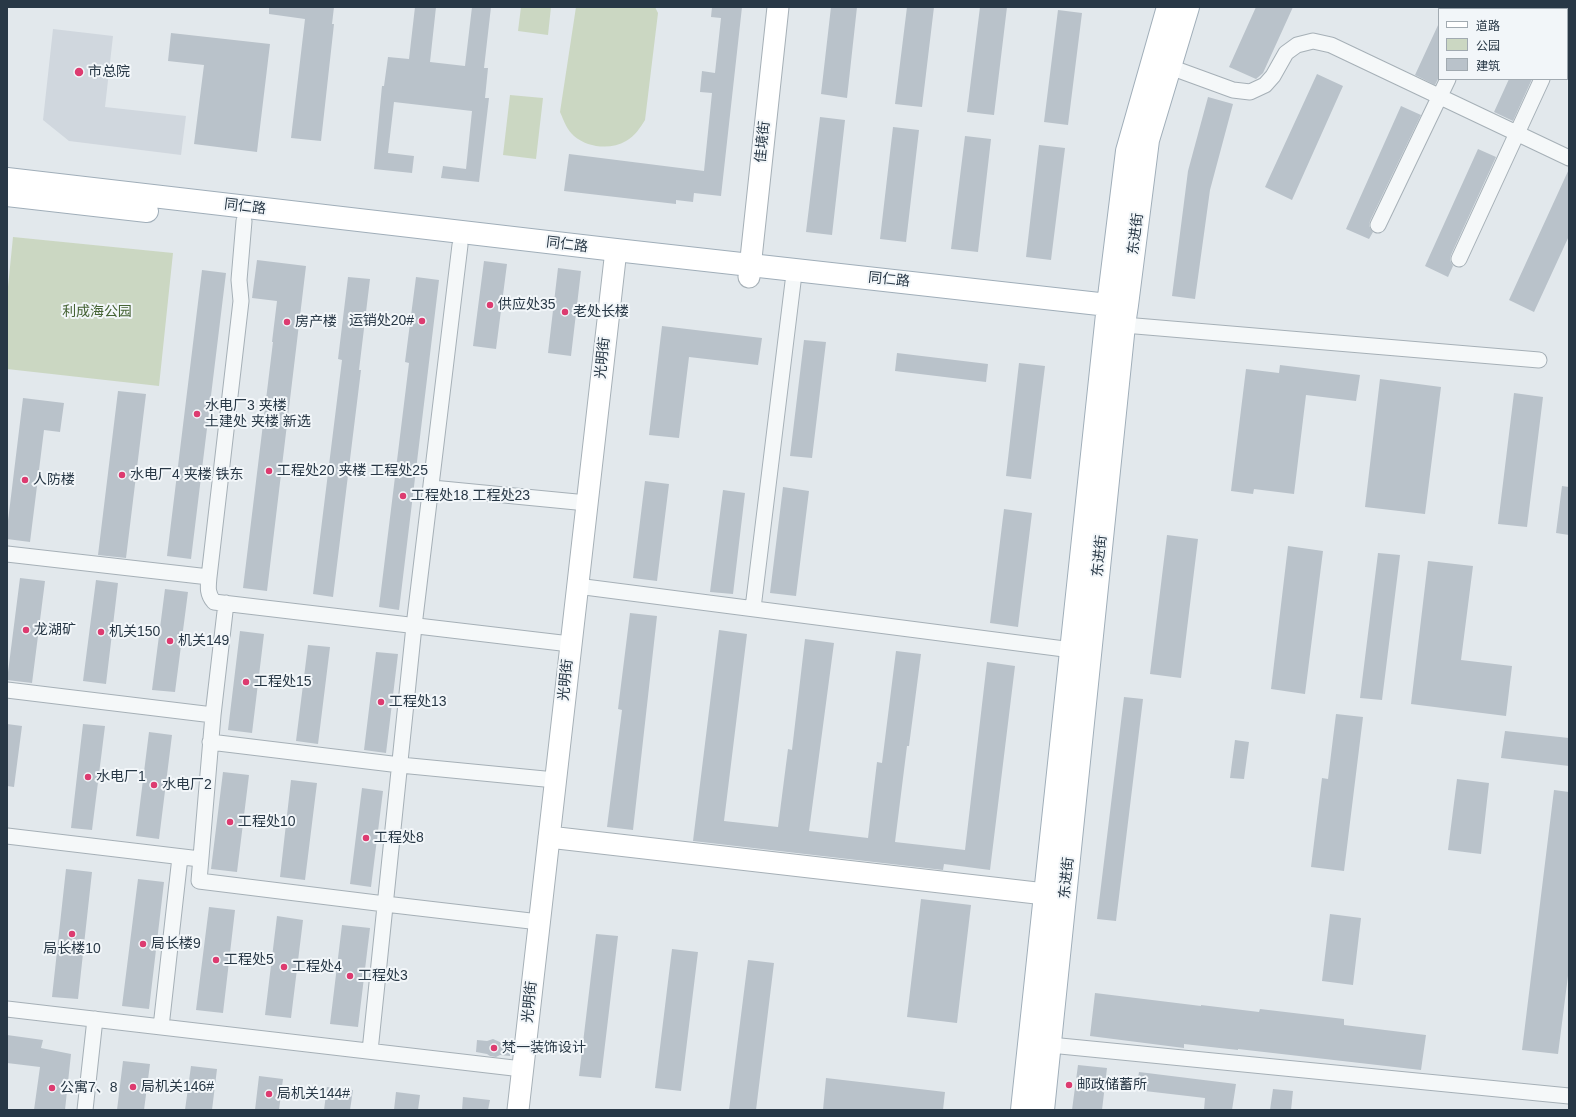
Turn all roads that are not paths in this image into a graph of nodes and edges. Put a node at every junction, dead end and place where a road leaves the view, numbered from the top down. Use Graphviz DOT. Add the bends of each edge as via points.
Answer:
graph roads {
  1 [pos="778,7"];
  2 [pos="1168,7"];
  3 [pos="1188,7"];
  4 [pos="1170,67"];
  5 [pos="1448,80"];
  6 [pos="1542,80"];
  7 [pos="1440,97"];
  8 [pos="1517,133"];
  9 [pos="1569,158"];
  10 [pos="7,179"];
  11 [pos="7,196"];
  12 [pos="244,222"];
  13 [pos="1378,225"];
  14 [pos="460,245"];
  15 [pos="615,256"];
  16 [pos="1460,259"];
  17 [pos="749,271"];
  18 [pos="793,282"];
  19 [pos="1118,313"];
  20 [pos="1539,360"];
  21 [pos="432,488"];
  22 [pos="586,503"];
  23 [pos="7,554"];
  24 [pos="209,577"];
  25 [pos="577,586"];
  26 [pos="226,603"];
  27 [pos="753,608"];
  28 [pos="414,626"];
  29 [pos="570,644"];
  30 [pos="1072,650"];
  31 [pos="7,690"];
  32 [pos="213,715"];
  33 [pos="210,742"];
  34 [pos="400,765"];
  35 [pos="555,780"];
  36 [pos="7,836"];
  37 [pos="548,837"];
  38 [pos="180,856"];
  39 [pos="200,859"];
  40 [pos="1045,894"];
  41 [pos="385,904"];
  42 [pos="539,922"];
  43 [pos="7,1009"];
  44 [pos="95,1019"];
  45 [pos="161,1027"];
  46 [pos="1039,1044"];
  47 [pos="370,1051"];
  48 [pos="522,1070"];
  49 [pos="1569,1096"];
  50 [pos="85,1110"];
  51 [pos="518,1110"];
  52 [pos="1022,1110"];
  53 [pos="1043,1110"];
  1 -- 17 [label="main road, 佳境街"];
  2 -- 19 [label="main road, 东进街" via="1127,151"];
  3 -- 4 [label="main road, 东进街"];
  4 -- 7 [label="street" via="1232,90 1250,92 1265,85 1286,53 1297,45 1313,40 1331,45"];
  4 -- 19 [label="main road, 东进街" via="1148,140"];
  5 -- 7 [label="street"];
  6 -- 8 [label="street"];
  7 -- 8 [label="street"];
  7 -- 13 [label="street"];
  8 -- 9 [label="street"];
  8 -- 16 [label="street"];
  10 -- 15 [label="main road, 同仁路"];
  11 -- 12 [label="main road, 同仁路"];
  12 -- 14 [label="main road, 同仁路"];
  12 -- 24 [label="street" via="241,301"];
  14 -- 15 [label="main road, 同仁路"];
  14 -- 21 [label="street"];
  15 -- 17 [label="main road, 同仁路"];
  15 -- 22 [label="main road, 光明街"];
  17 -- 18 [label="main road, 同仁路"];
  17 -- 19 [label="main road, 同仁路"];
  18 -- 19 [label="main road, 同仁路"];
  18 -- 27 [label="street"];
  19 -- 20 [label="street"];
  19 -- 30 [label="main road, 东进街"];
  19 -- 46 [label="main road, 东进街"];
  21 -- 22 [label="street"];
  21 -- 28 [label="street"];
  22 -- 25 [label="main road, 光明街"];
  23 -- 24 [label="street"];
  24 -- 26 [label="street" via="209,596 214,602"];
  25 -- 27 [label="street"];
  25 -- 29 [label="main road, 光明街"];
  26 -- 28 [label="street"];
  26 -- 32 [label="street"];
  27 -- 30 [label="street"];
  28 -- 29 [label="street"];
  28 -- 34 [label="street"];
  29 -- 35 [label="main road, 光明街"];
  30 -- 40 [label="main road, 东进街"];
  31 -- 32 [label="street"];
  32 -- 33 [label="street"];
  33 -- 34 [label="street"];
  33 -- 39 [label="street"];
  34 -- 35 [label="street"];
  34 -- 41 [label="street"];
  35 -- 37 [label="main road, 光明街"];
  36 -- 38 [label="street"];
  37 -- 40 [label="main road"];
  37 -- 42 [label="main road, 光明街"];
  38 -- 39 [label="street"];
  38 -- 45 [label="street"];
  39 -- 41 [label="street" via="199,881"];
  40 -- 46 [label="main road, 东进街"];
  41 -- 42 [label="street"];
  41 -- 47 [label="street"];
  42 -- 48 [label="main road, 光明街"];
  43 -- 44 [label="street"];
  44 -- 45 [label="street"];
  44 -- 50 [label="street"];
  45 -- 47 [label="street"];
  46 -- 49 [label="street"];
  46 -- 52 [label="main road, 东进街"];
  46 -- 53 [label="main road, 东进街"];
  47 -- 48 [label="street"];
  48 -- 51 [label="main road, 光明街"];
}
